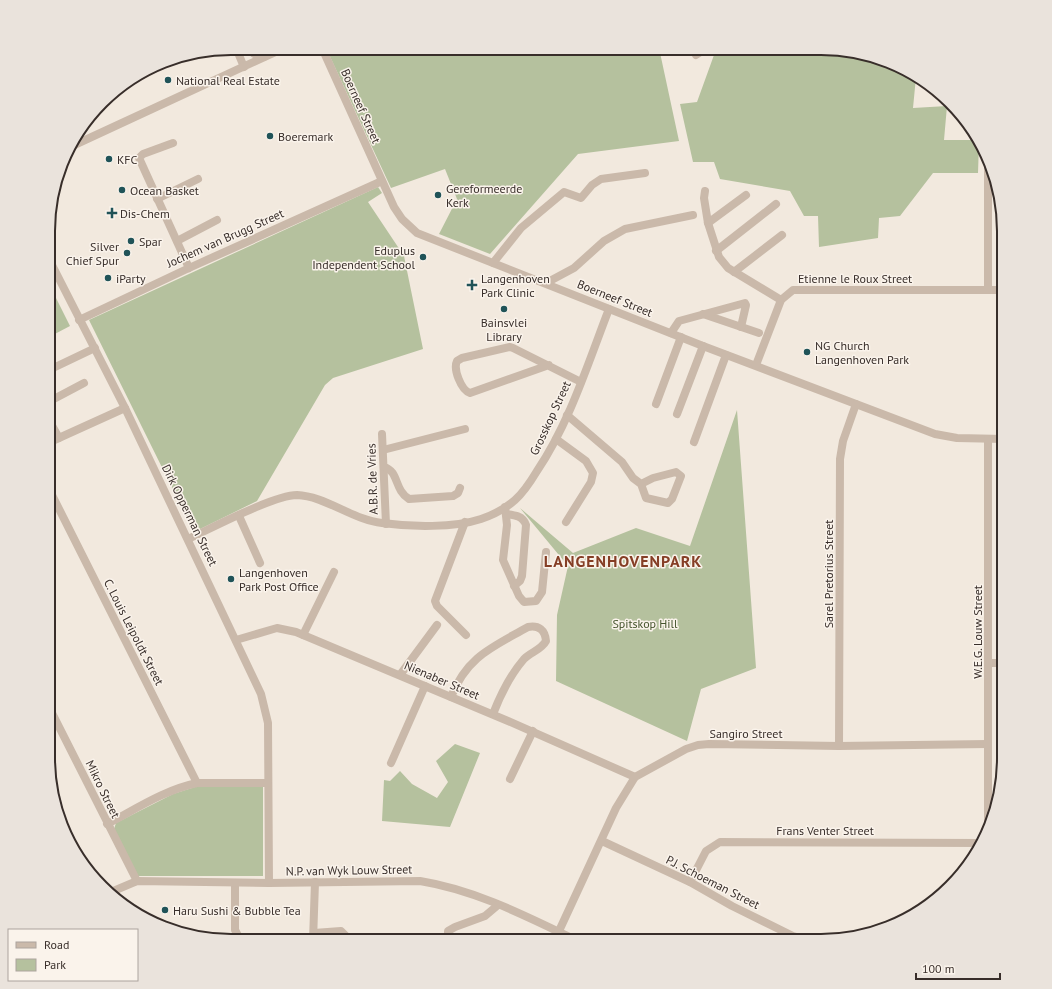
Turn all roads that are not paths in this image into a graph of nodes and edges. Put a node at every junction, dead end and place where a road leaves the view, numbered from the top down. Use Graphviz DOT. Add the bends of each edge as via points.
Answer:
graph roads {
  1 [pos="237,55"];
  2 [pos="239,55"];
  3 [pos="250,55"];
  4 [pos="256,55"];
  5 [pos="270,55"];
  6 [pos="325,55"];
  7 [pos="264,58"];
  8 [pos="253,63"];
  9 [pos="244,67"];
  10 [pos="233,72"];
  11 [pos="81,140"];
  12 [pos="173,143"];
  13 [pos="645,173"];
  14 [pos="988,174"];
  15 [pos="198,179"];
  16 [pos="382,181"];
  17 [pos="705,191"];
  18 [pos="746,195"];
  19 [pos="157,199"];
  20 [pos="776,204"];
  21 [pos="693,215"];
  22 [pos="217,220"];
  23 [pos="708,223"];
  24 [pos="782,235"];
  25 [pos="177,241"];
  26 [pos="716,251"];
  27 [pos="493,263"];
  28 [pos="188,268"];
  29 [pos="55,271"];
  30 [pos="734,272"];
  31 [pos="546,283"];
  32 [pos="988,290"];
  33 [pos="997,290"];
  34 [pos="781,300"];
  35 [pos="609,309"];
  36 [pos="703,314"];
  37 [pos="79,320"];
  38 [pos="741,327"];
  39 [pos="671,333"];
  40 [pos="759,333"];
  41 [pos="681,337"];
  42 [pos="703,346"];
  43 [pos="95,348"];
  44 [pos="726,355"];
  45 [pos="549,365"];
  46 [pos="756,366"];
  47 [pos="55,367"];
  48 [pos="581,382"];
  49 [pos="84,383"];
  50 [pos="55,398"];
  51 [pos="656,404"];
  52 [pos="856,404"];
  53 [pos="125,408"];
  54 [pos="677,414"];
  55 [pos="568,416"];
  56 [pos="465,429"];
  57 [pos="55,431"];
  58 [pos="382,434"];
  59 [pos="59,438"];
  60 [pos="556,439"];
  61 [pos="988,439"];
  62 [pos="997,439"];
  63 [pos="55,440"];
  64 [pos="694,442"];
  65 [pos="383,450"];
  66 [pos="384,467"];
  67 [pos="641,484"];
  68 [pos="460,488"];
  69 [pos="55,501"];
  70 [pos="506,510"];
  71 [pos="239,516"];
  72 [pos="465,522"];
  73 [pos="566,522"];
  74 [pos="386,524"];
  75 [pos="188,539"];
  76 [pos="546,552"];
  77 [pos="260,563"];
  78 [pos="334,572"];
  79 [pos="514,586"];
  80 [pos="437,625"];
  81 [pos="303,635"];
  82 [pos="466,635"];
  83 [pos="236,640"];
  84 [pos="989,663"];
  85 [pos="997,663"];
  86 [pos="400,675"];
  87 [pos="425,686"];
  88 [pos="451,697"];
  89 [pos="493,714"];
  90 [pos="55,719"];
  91 [pos="533,731"];
  92 [pos="988,744"];
  93 [pos="839,746"];
  94 [pos="391,763"];
  95 [pos="635,777"];
  96 [pos="510,779"];
  97 [pos="197,783"];
  98 [pos="268,783"];
  99 [pos="988,815"];
  100 [pos="107,824"];
  101 [pos="602,841"];
  102 [pos="975,843"];
  103 [pos="137,882"];
  104 [pos="315,882"];
  105 [pos="690,882"];
  106 [pos="235,883"];
  107 [pos="269,883"];
  108 [pos="115,890"];
  109 [pos="498,905"];
  110 [pos="559,931"];
  111 [pos="237,934"];
  112 [pos="313,934"];
  113 [pos="327,934"];
  114 [pos="344,934"];
  115 [pos="448,934"];
  116 [pos="565,934"];
  117 [pos="789,934"];
  1 -- 10 [label="street" via="238,63"];
  2 -- 9 [label="street"];
  3 -- 8 [label="street"];
  4 -- 7 [label="street"];
  5 -- 7 [label="street"];
  6 -- 16 [label="street, Boerneef Street"];
  7 -- 8 [label="street"];
  8 -- 9 [label="street"];
  9 -- 10 [label="street"];
  10 -- 11 [label="street"];
  12 -- 19 [label="street" via="143,154 139,158"];
  13 -- 27 [label="street" via="601,179 592,184 581,198 564,192 521,228"];
  14 -- 32 [label="street"];
  15 -- 19 [label="street"];
  16 -- 27 [label="street, Boerneef Street" via="402,219 412,230"];
  16 -- 28 [label="street, Jochem van Brugg Street"];
  17 -- 23 [label="street"];
  18 -- 23 [label="street"];
  19 -- 25 [label="street"];
  20 -- 26 [label="street"];
  21 -- 31 [label="street" via="625,230 604,241 574,268"];
  22 -- 25 [label="street"];
  23 -- 26 [label="street"];
  24 -- 30 [label="street"];
  25 -- 28 [label="street"];
  26 -- 30 [label="street" via="723,263"];
  27 -- 31 [label="street, Boerneef Street"];
  28 -- 37 [label="street, Jochem van Brugg Street"];
  29 -- 37 [label="street, Dirk Opperman Street"];
  30 -- 34 [label="street"];
  31 -- 35 [label="street, Boerneef Street"];
  32 -- 33 [label="street, Etienne le Roux Street"];
  32 -- 34 [label="street, Etienne le Roux Street" via="793,290"];
  34 -- 46 [label="street"];
  35 -- 39 [label="street, Boerneef Street"];
  35 -- 48 [label="street, Grosskop Street"];
  36 -- 38 [label="street"];
  36 -- 38 [label="street" via="745,303"];
  36 -- 39 [label="street" via="679,321"];
  37 -- 43 [label="street, Dirk Opperman Street"];
  38 -- 40 [label="street"];
  39 -- 41 [label="street, Boerneef Street"];
  41 -- 42 [label="street, Boerneef Street"];
  41 -- 51 [label="street"];
  42 -- 44 [label="street, Boerneef Street"];
  42 -- 54 [label="street"];
  43 -- 47 [label="street"];
  43 -- 53 [label="street, Dirk Opperman Street"];
  44 -- 46 [label="street, Boerneef Street"];
  44 -- 64 [label="street"];
  45 -- 45 [label="street" via="510,347 462,358 457,360 456,366 463,387 470,393"];
  45 -- 48 [label="street"];
  46 -- 52 [label="street, Boerneef Street"];
  48 -- 55 [label="street, Grosskop Street"];
  49 -- 50 [label="street"];
  52 -- 61 [label="street, Boerneef Street" via="935,434"];
  52 -- 93 [label="street, Sarel Pretorius Street" via="843,441 840,459"];
  53 -- 59 [label="street"];
  53 -- 75 [label="street, Dirk Opperman Street"];
  55 -- 60 [label="street, Grosskop Street"];
  55 -- 67 [label="street" via="622,462 629,474"];
  56 -- 65 [label="street"];
  57 -- 59 [label="street"];
  58 -- 65 [label="street, A.B.R. de Vries"];
  59 -- 63 [label="street"];
  60 -- 70 [label="street, Grosskop Street" via="527,485"];
  60 -- 73 [label="street" via="586,461 593,473 591,482"];
  61 -- 62 [label="street, Boerneef Street"];
  61 -- 84 [label="street, W.E.G. Louw Street"];
  65 -- 66 [label="street, A.B.R. de Vries"];
  66 -- 68 [label="street" via="394,473 398,489 409,499 453,496"];
  66 -- 74 [label="street, A.B.R. de Vries"];
  67 -- 67 [label="street" via="676,472 681,476 668,503 647,499"];
  69 -- 97 [label="street, C. Louis Leipoldt Street"];
  70 -- 72 [label="street, Grosskop Street"];
  70 -- 79 [label="street" via="503,560"];
  70 -- 79 [label="street" via="522,518 526,525 522,576"];
  71 -- 74 [label="street, Grosskop Street" via="277,499 297,495"];
  71 -- 75 [label="street, Grosskop Street"];
  71 -- 77 [label="street"];
  72 -- 74 [label="street, Grosskop Street" via="409,526"];
  72 -- 82 [label="street" via="435,601"];
  75 -- 83 [label="street, Dirk Opperman Street"];
  76 -- 79 [label="street" via="539,599 524,602"];
  78 -- 81 [label="street"];
  80 -- 86 [label="street"];
  81 -- 83 [label="street, Nienaber Street" via="277,628"];
  81 -- 86 [label="street, Nienaber Street"];
  83 -- 98 [label="street, Dirk Opperman Street" via="266,709"];
  84 -- 85 [label="street"];
  84 -- 92 [label="street, W.E.G. Louw Street"];
  86 -- 87 [label="street, Nienaber Street"];
  87 -- 88 [label="street, Nienaber Street"];
  87 -- 94 [label="street"];
  88 -- 89 [label="street, Nienaber Street"];
  88 -- 89 [label="street" via="460,676 479,656 528,627 539,627 546,641 516,670"];
  89 -- 91 [label="street, Nienaber Street"];
  90 -- 100 [label="street, Mikro Street"];
  91 -- 95 [label="street, Nienaber Street"];
  91 -- 96 [label="street"];
  92 -- 93 [label="street, Sangiro Street"];
  92 -- 99 [label="street, W.E.G. Louw Street"];
  93 -- 95 [label="street, Sangiro Street" via="698,745 675,754"];
  95 -- 101 [label="street, Sangiro Street" via="616,808"];
  97 -- 98 [label="street"];
  97 -- 100 [label="street" via="168,792"];
  98 -- 107 [label="street, Dirk Opperman Street"];
  100 -- 103 [label="street, Mikro Street"];
  101 -- 105 [label="street, P.J. Schoeman Street"];
  101 -- 110 [label="street, Sangiro Street"];
  102 -- 105 [label="street, Frans Venter Street" via="720,842 706,851"];
  103 -- 106 [label="street, N.P. van Wyk Louw Street"];
  103 -- 108 [label="street, N.P. van Wyk Louw Street"];
  104 -- 107 [label="street, N.P. van Wyk Louw Street"];
  104 -- 109 [label="street, N.P. van Wyk Louw Street" via="420,881 468,892"];
  104 -- 112 [label="street"];
  105 -- 117 [label="street, P.J. Schoeman Street"];
  106 -- 107 [label="street, N.P. van Wyk Louw Street"];
  106 -- 111 [label="street" via="235,930"];
  109 -- 110 [label="street, N.P. van Wyk Louw Street"];
  109 -- 115 [label="street" via="479,919 451,929"];
  110 -- 116 [label="street, N.P. van Wyk Louw Street"];
  113 -- 114 [label="street" via="341,931"];
}
